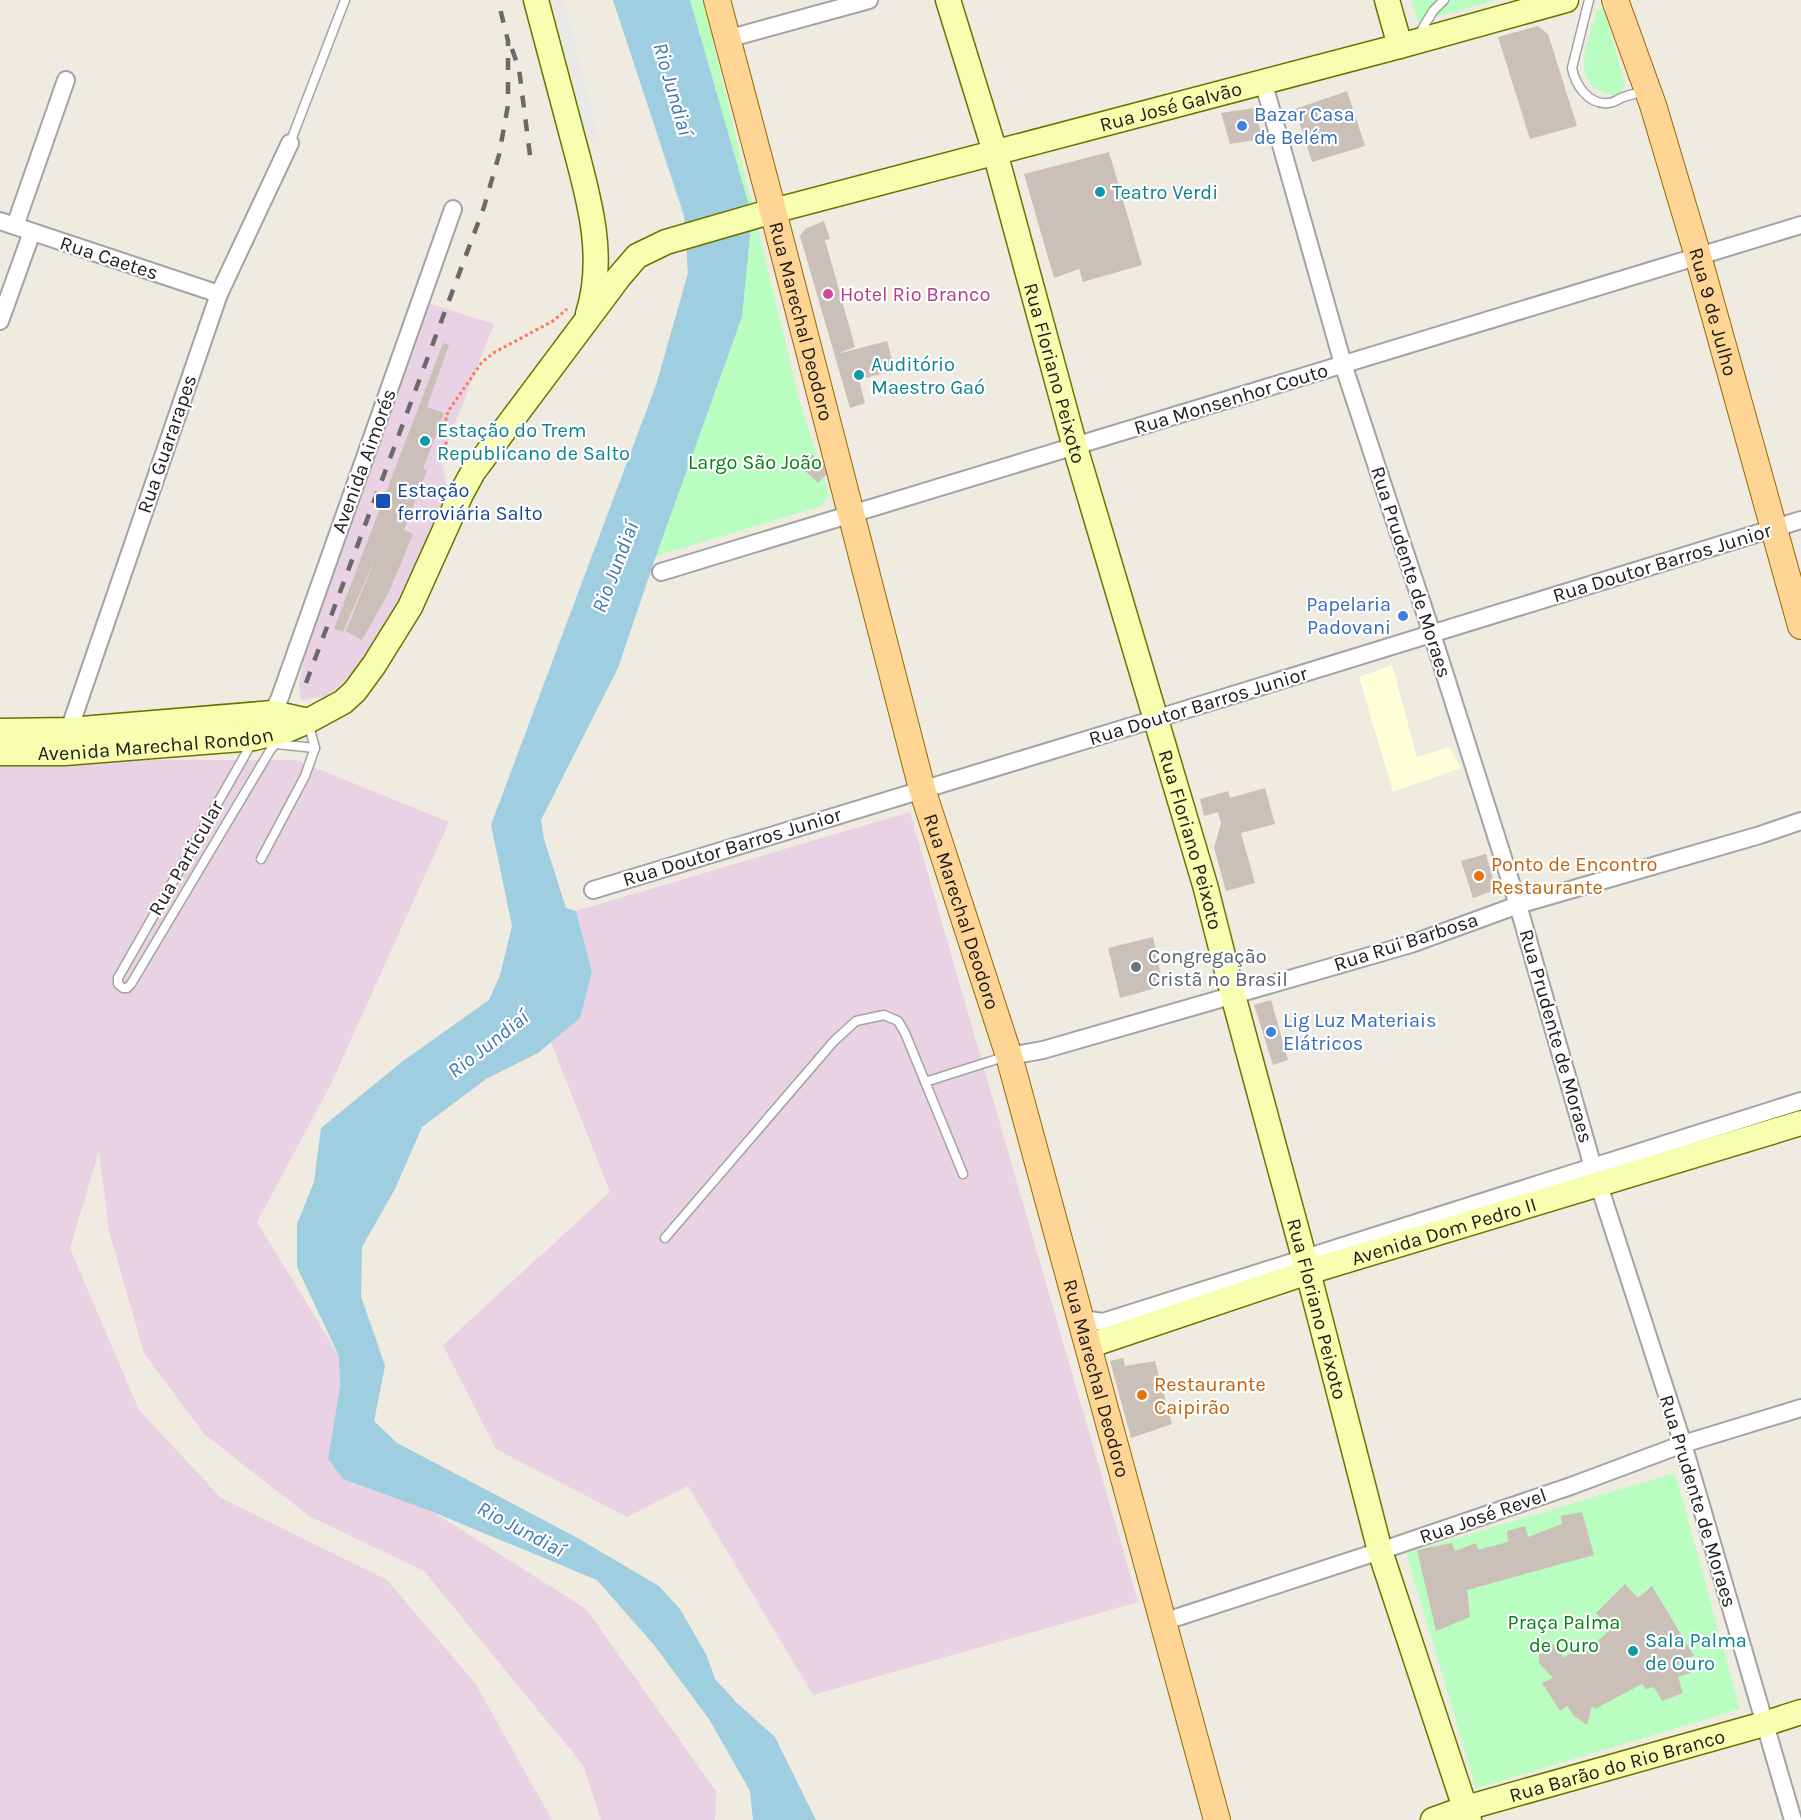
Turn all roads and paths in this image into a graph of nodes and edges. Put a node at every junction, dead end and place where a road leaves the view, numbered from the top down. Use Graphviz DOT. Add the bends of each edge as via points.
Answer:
graph roads {
  1 [pos="345,0"];
  2 [pos="536,0"];
  3 [pos="717,0"];
  4 [pos="869,0"];
  5 [pos="948,0"];
  6 [pos="1386,0"];
  7 [pos="1444,0"];
  8 [pos="1566,0"];
  9 [pos="1589,0"];
  10 [pos="1615,0"];
  11 [pos="727,39"];
  12 [pos="1407,44"];
  13 [pos="66,80"];
  14 [pos="1263,81"];
  15 [pos="1647,91"];
  16 [pos="290,143"];
  17 [pos="995,152"];
  18 [pos="453,209"];
  19 [pos="767,213"];
  20 [pos="8,224"];
  21 [pos="1801,225"];
  22 [pos="32,232"];
  23 [pos="595,236"];
  24 [pos="637,256"];
  25 [pos="1698,256"];
  26 [pos="219,294"];
  27 [pos="572,300"];
  28 [pos="0,321"];
  29 [pos="585,322"];
  30 [pos="1343,364"];
  31 [pos="1076,447"];
  32 [pos="456,456"];
  33 [pos="852,513"];
  34 [pos="1801,520"];
  35 [pos="1774,528"];
  36 [pos="661,572"];
  37 [pos="1801,626"];
  38 [pos="1432,634"];
  39 [pos="273,713"];
  40 [pos="1155,720"];
  41 [pos="308,721"];
  42 [pos="0,731"];
  43 [pos="254,738"];
  44 [pos="67,741"];
  45 [pos="315,747"];
  46 [pos="0,753"];
  47 [pos="922,789"];
  48 [pos="1801,821"];
  49 [pos="261,859"];
  50 [pos="593,890"];
  51 [pos="1518,905"];
  52 [pos="1233,995"];
  53 [pos="1009,1056"];
  54 [pos="925,1082"];
  55 [pos="1801,1101"];
  56 [pos="1801,1123"];
  57 [pos="963,1174"];
  58 [pos="1596,1176"];
  59 [pos="665,1238"];
  60 [pos="1306,1266"];
  61 [pos="1081,1319"];
  62 [pos="1088,1346"];
  63 [pos="1801,1408"];
  64 [pos="1683,1444"];
  65 [pos="1380,1551"];
  66 [pos="1163,1622"];
  67 [pos="1801,1712"];
  68 [pos="1764,1724"];
  69 [pos="1467,1814"];
  70 [pos="1217,1820"];
  71 [pos="1433,1820"];
  72 [pos="1794,1820"];
  1 -- 16 [label="lane"];
  2 -- 23 [label="main road"];
  3 -- 11 [label="main road, Rua Marechal Deodoro"];
  4 -- 11 [label="street"];
  5 -- 17 [label="main road, Rua Floriano Peixoto"];
  6 -- 12 [label="main road"];
  7 -- 12 [label="lane"];
  8 -- 12 [label="main road, Rua José Galvão"];
  9 -- 15 [label="lane" via="1572,68 1579,88 1591,98 1610,104"];
  10 -- 15 [label="main road, Rua 9 de Julho"];
  11 -- 19 [label="main road, Rua Marechal Deodoro"];
  12 -- 14 [label="main road, Rua José Galvão"];
  13 -- 20 [label="street"];
  14 -- 17 [label="main road, Rua José Galvão"];
  14 -- 30 [label="street, Rua Prudente de Moraes"];
  15 -- 25 [label="main road, Rua 9 de Julho"];
  16 -- 26 [label="street, Rua Guararapes"];
  17 -- 19 [label="main road, Rua José Galvão"];
  17 -- 31 [label="main road, Rua Floriano Peixoto"];
  18 -- 39 [label="street, Avenida Aimorés"];
  19 -- 24 [label="main road, Avenida Marechal Rondon" via="666,242"];
  19 -- 33 [label="main road, Rua Marechal Deodoro"];
  20 -- 22 [label="street, Rua Caetes"];
  21 -- 25 [label="street, Rua Monsenhor Couto"];
  22 -- 26 [label="street, Rua Caetes"];
  22 -- 28 [label="street"];
  23 -- 24 [label="main road" via="621,253"];
  23 -- 29 [label="main road" via="596,273"];
  24 -- 29 [label="main road, Avenida Marechal Rondon"];
  25 -- 30 [label="street, Rua Monsenhor Couto"];
  25 -- 35 [label="main road, Rua 9 de Julho"];
  26 -- 44 [label="street, Rua Guararapes"];
  27 -- 32 [label="path" via="553,321 482,363 446,417 446,452"];
  29 -- 41 [label="main road, Avenida Marechal Rondon" via="473,472 410,607 374,665 343,702"];
  30 -- 31 [label="street, Rua Monsenhor Couto"];
  30 -- 38 [label="street, Rua Prudente de Moraes"];
  31 -- 33 [label="street, Rua Monsenhor Couto"];
  31 -- 40 [label="main road, Rua Floriano Peixoto"];
  33 -- 36 [label="street, Rua Monsenhor Couto"];
  33 -- 47 [label="main road, Rua Marechal Deodoro"];
  34 -- 35 [label="street, Rua Doutor Barros Junior"];
  35 -- 37 [label="main road, Rua 9 de Julho"];
  35 -- 38 [label="street, Rua Doutor Barros Junior"];
  38 -- 40 [label="street, Rua Doutor Barros Junior"];
  38 -- 51 [label="street, Rua Prudente de Moraes"];
  39 -- 41 [label="main road, Avenida Marechal Rondon"];
  39 -- 43 [label="street, Avenida Aimorés"];
  39 -- 44 [label="main road, Avenida Marechal Rondon"];
  40 -- 47 [label="street, Rua Doutor Barros Junior"];
  40 -- 52 [label="main road, Rua Floriano Peixoto" via="1205,885"];
  41 -- 43 [label="main road, Avenida Marechal Rondon"];
  41 -- 45 [label="lane"];
  42 -- 44 [label="main road, Avenida Marechal Rondon"];
  43 -- 44 [label="main road, Avenida Marechal Rondon"];
  43 -- 45 [label="lane, Rua Particular" via="118,978 123,988 131,984 271,749 276,744"];
  44 -- 46 [label="main road, Avenida Marechal Rondon"];
  45 -- 49 [label="lane" via="306,776"];
  47 -- 50 [label="street, Rua Doutor Barros Junior"];
  47 -- 53 [label="main road, Rua Marechal Deodoro"];
  48 -- 51 [label="street, Rua Rui Barbosa"];
  51 -- 52 [label="street, Rua Rui Barbosa" via="1411,944"];
  51 -- 58 [label="street, Rua Prudente de Moraes"];
  52 -- 53 [label="street, Rua Rui Barbosa" via="1043,1050"];
  52 -- 60 [label="main road, Rua Floriano Peixoto"];
  53 -- 54 [label="lane"];
  53 -- 61 [label="main road, Rua Marechal Deodoro"];
  54 -- 57 [label="lane"];
  54 -- 59 [label="lane" via="898,1021 884,1015 856,1021 834,1041"];
  55 -- 58 [label="street"];
  56 -- 58 [label="main road, Avenida Dom Pedro II"];
  58 -- 60 [label="main road, Avenida Dom Pedro II"];
  58 -- 64 [label="street, Rua Prudente de Moraes"];
  60 -- 61 [label="street" via="1102,1322"];
  60 -- 62 [label="main road, Avenida Dom Pedro II"];
  60 -- 65 [label="main road, Rua Floriano Peixoto"];
  61 -- 62 [label="main road, Rua Marechal Deodoro"];
  62 -- 66 [label="main road, Rua Marechal Deodoro"];
  63 -- 64 [label="street, Rua José Revel"];
  64 -- 65 [label="street, Rua José Revel"];
  64 -- 68 [label="street, Rua Prudente de Moraes"];
  65 -- 66 [label="street, Rua José Revel"];
  65 -- 69 [label="main road, Rua Floriano Peixoto"];
  66 -- 70 [label="main road, Rua Marechal Deodoro"];
  67 -- 68 [label="main road, Rua Barão do Rio Branco"];
  68 -- 69 [label="main road, Rua Barão do Rio Branco"];
  68 -- 72 [label="street, Rua Prudente de Moraes"];
  69 -- 71 [label="main road, Rua Barão do Rio Branco"];
}
